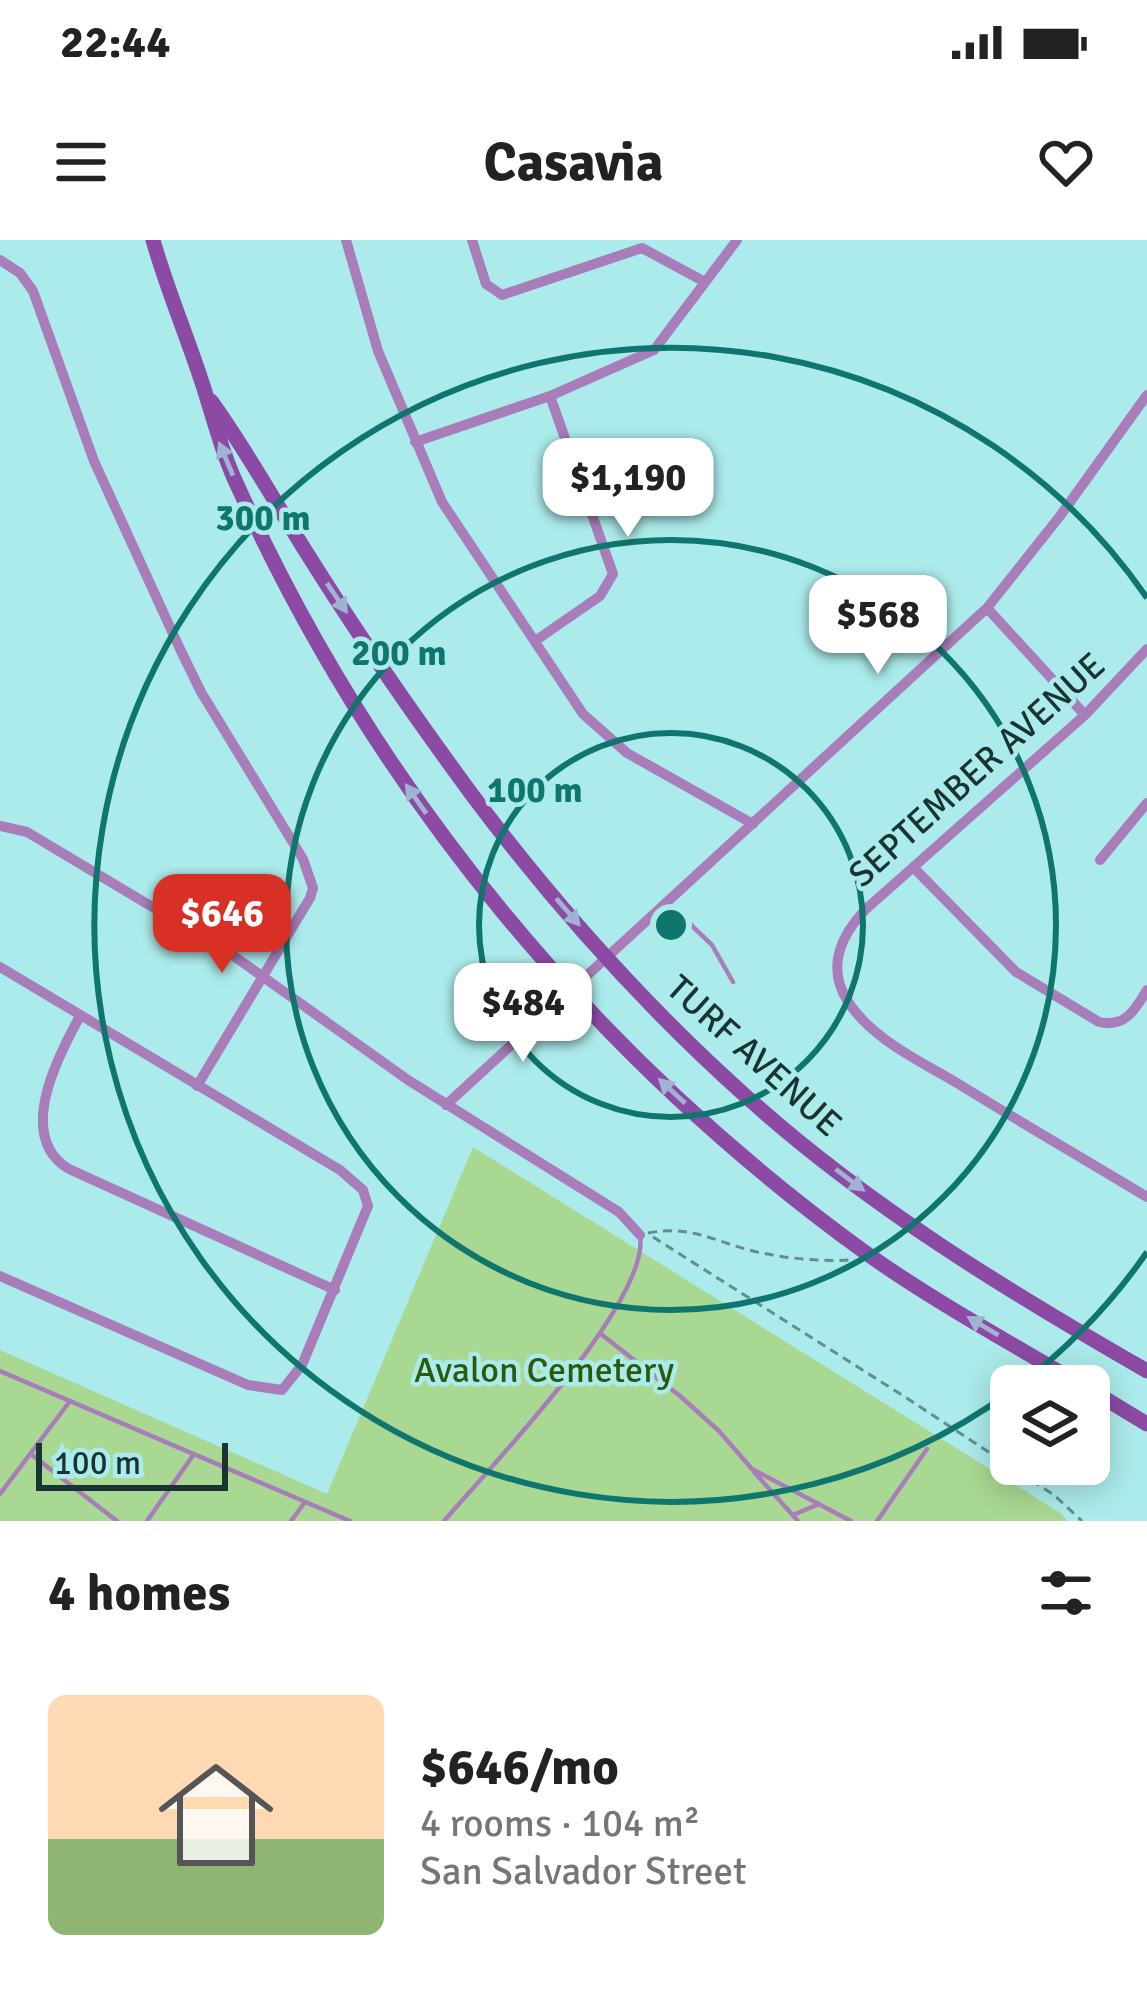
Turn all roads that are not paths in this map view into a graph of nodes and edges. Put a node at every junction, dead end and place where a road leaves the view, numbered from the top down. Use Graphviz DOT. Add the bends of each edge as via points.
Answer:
graph roads {
  1 [pos="153,240"];
  2 [pos="346,240"];
  3 [pos="472,240"];
  4 [pos="737,240"];
  5 [pos="0,260"];
  6 [pos="705,282"];
  7 [pos="206,394"];
  8 [pos="1147,394"];
  9 [pos="550,395"];
  10 [pos="415,442"];
  11 [pos="987,608"];
  12 [pos="535,641"];
  13 [pos="1146,652"];
  14 [pos="1084,715"];
  15 [pos="1147,803"];
  16 [pos="753,824"];
  17 [pos="0,826"];
  18 [pos="1100,860"];
  19 [pos="913,867"];
  20 [pos="667,902"];
  21 [pos="606,956"];
  22 [pos="0,967"];
  23 [pos="265,977"];
  24 [pos="733,982"];
  25 [pos="1147,990"];
  26 [pos="568,992"];
  27 [pos="80,1016"];
  28 [pos="197,1086"];
  29 [pos="446,1105"];
  30 [pos="1147,1198"];
  31 [pos="643,1234"];
  32 [pos="0,1276"];
  33 [pos="335,1290"];
  34 [pos="601,1334"];
  35 [pos="1048,1365"];
  36 [pos="1147,1370"];
  37 [pos="0,1371"];
  38 [pos="70,1402"];
  39 [pos="1110,1402"];
  40 [pos="1147,1424"];
  41 [pos="927,1449"];
  42 [pos="31,1454"];
  43 [pos="194,1454"];
  44 [pos="752,1469"];
  45 [pos="0,1494"];
  46 [pos="305,1502"];
  47 [pos="819,1504"];
  48 [pos="796,1518"];
  49 [pos="117,1521"];
  50 [pos="147,1521"];
  51 [pos="291,1521"];
  52 [pos="350,1521"];
  53 [pos="444,1521"];
  54 [pos="851,1521"];
  55 [pos="877,1521"];
  1 -- 7 [label="main road, TURF AVENUE"];
  2 -- 10 [label="street"];
  3 -- 6 [label="street" via="486,284 502,295 642,248"];
  4 -- 6 [label="street"];
  5 -- 23 [label="street" via="33,291 104,484 201,692 308,870 310,898"];
  6 -- 9 [label="street" via="654,350"];
  7 -- 21 [label="main road, TURF AVENUE, one-way" via="449,762"];
  26 -- 7 [label="main road, TURF AVENUE, one-way" via="439,832 343,688 237,486"];
  8 -- 11 [label="street"];
  9 -- 10 [label="street"];
  9 -- 12 [label="street" via="613,574 600,596"];
  10 -- 12 [label="street" via="456,525"];
  11 -- 14 [label="street"];
  11 -- 16 [label="street"];
  12 -- 16 [label="street" via="609,741"];
  13 -- 14 [label="street, SEPTEMBER AVENUE"];
  14 -- 19 [label="street, SEPTEMBER AVENUE"];
  15 -- 18 [label="street"];
  16 -- 20 [label="street"];
  17 -- 23 [label="street" via="64,853"];
  19 -- 25 [label="street" via="1016,972 1099,1022 1127,1018"];
  19 -- 30 [label="street, SEPTEMBER AVENUE" via="848,928 837,973 846,999 899,1048"];
  20 -- 21 [label="street"];
  20 -- 24 [label="lane" via="712,945"];
  21 -- 26 [label="street"];
  21 -- 36 [label="main road, TURF AVENUE, one-way" via="749,1100 856,1185 970,1265"];
  22 -- 27 [label="street"];
  23 -- 28 [label="street"];
  23 -- 29 [label="street"];
  26 -- 29 [label="street"];
  35 -- 26 [label="main road, TURF AVENUE, one-way" via="870,1256 731,1145"];
  27 -- 28 [label="street"];
  27 -- 33 [label="street" via="48,1082 51,1155"];
  28 -- 33 [label="street" via="363,1190 368,1214"];
  29 -- 31 [label="street"];
  31 -- 34 [label="lane" via="641,1258"];
  32 -- 33 [label="street" via="255,1388 282,1390 298,1373"];
  34 -- 44 [label="lane" via="680,1396"];
  34 -- 53 [label="lane"];
  37 -- 38 [label="lane"];
  38 -- 42 [label="lane"];
  38 -- 43 [label="lane"];
  39 -- 40 [label="main road, TURF AVENUE"];
  41 -- 55 [label="lane"];
  42 -- 45 [label="lane"];
  42 -- 49 [label="lane"];
  43 -- 46 [label="lane"];
  43 -- 50 [label="lane"];
  44 -- 47 [label="lane"];
  44 -- 48 [label="lane"];
  46 -- 51 [label="lane"];
  46 -- 52 [label="lane"];
  47 -- 48 [label="lane"];
  47 -- 54 [label="lane"];
}
